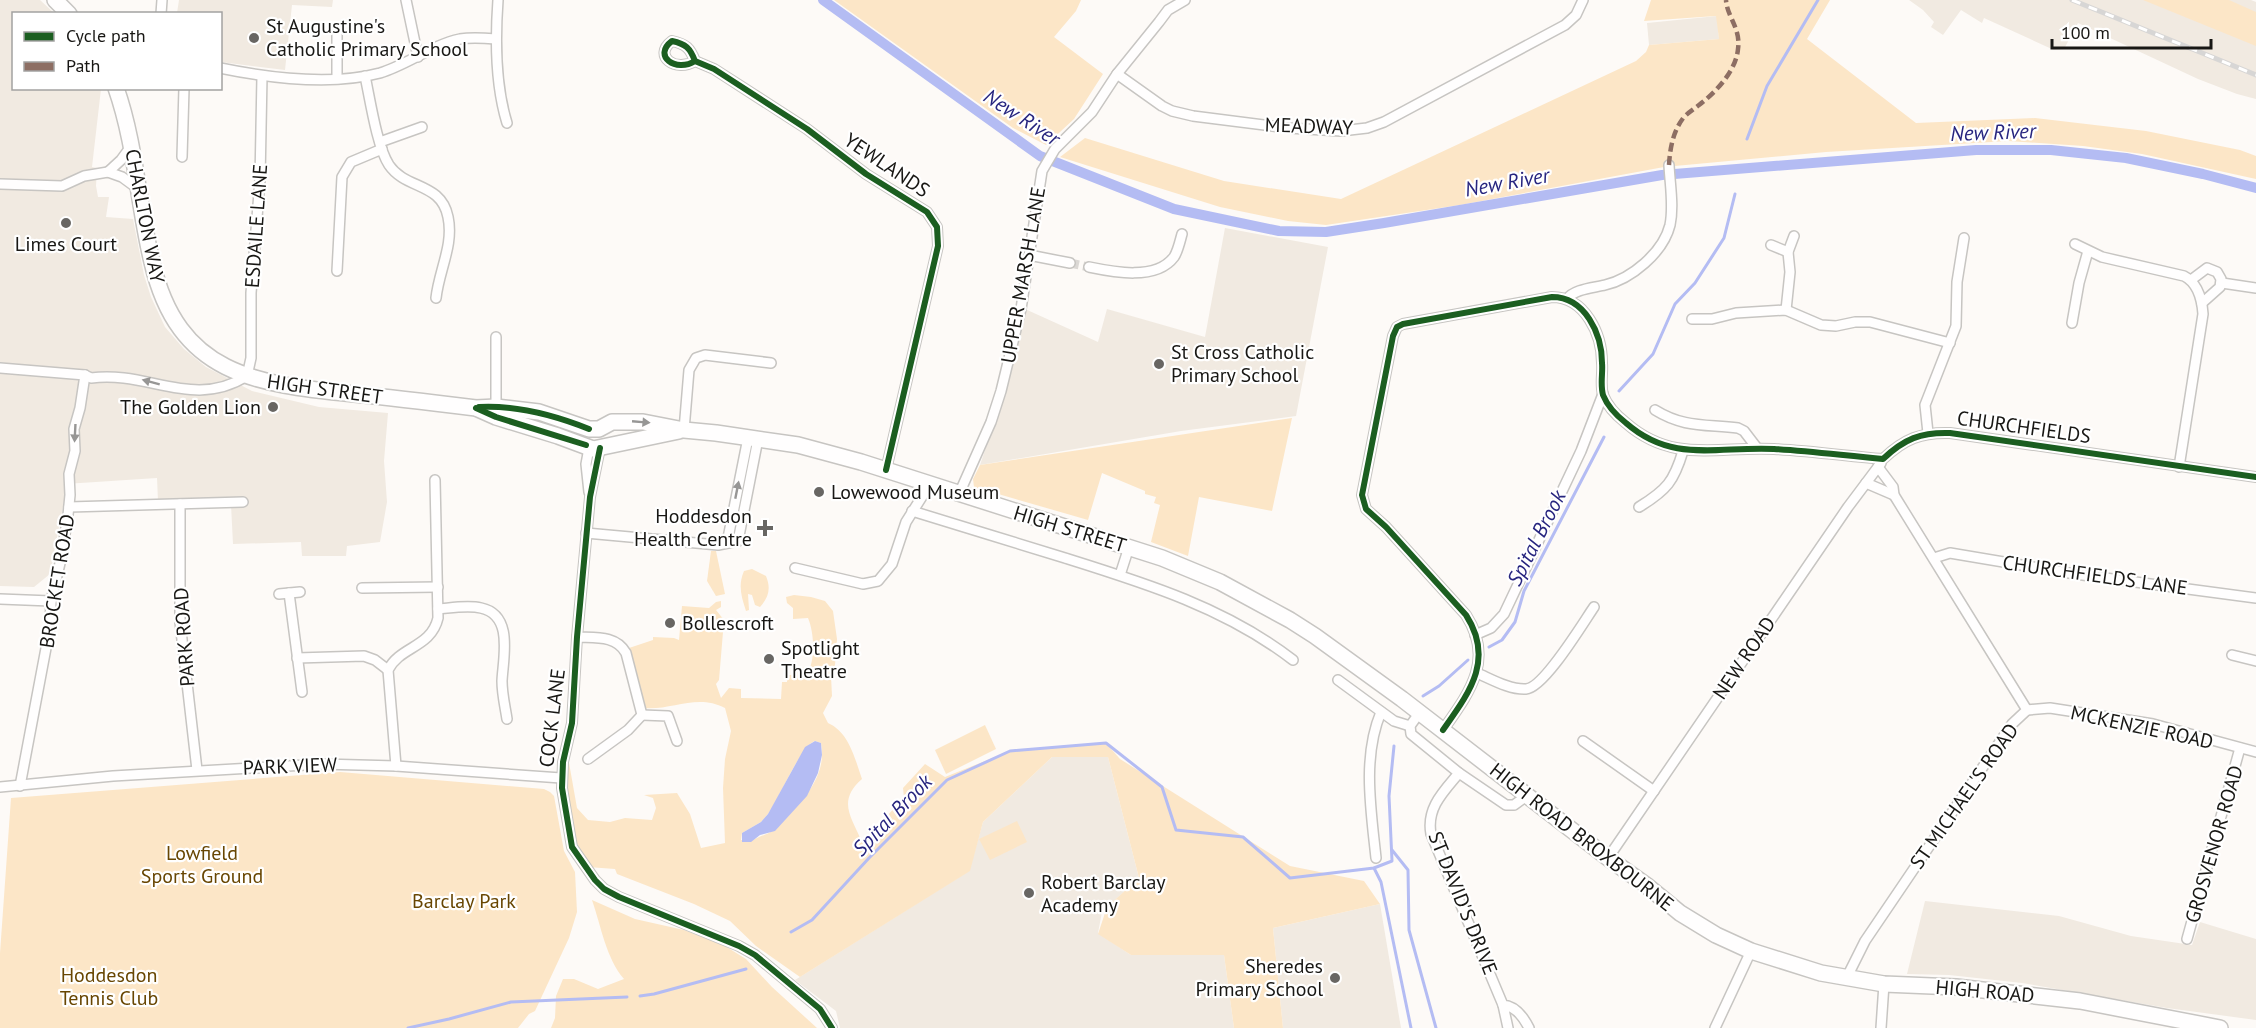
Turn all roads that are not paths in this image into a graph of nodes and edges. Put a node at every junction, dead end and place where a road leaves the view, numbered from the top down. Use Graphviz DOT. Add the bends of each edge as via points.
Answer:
graph roads {
  1 [pos="56,0"];
  2 [pos="406,0"];
  3 [pos="498,0"];
  4 [pos="1163,0"];
  5 [pos="1185,0"];
  6 [pos="1583,0"];
  7 [pos="1168,10"];
  8 [pos="67,12"];
  9 [pos="337,30"];
  10 [pos="496,39"];
  11 [pos="418,57"];
  12 [pos="695,61"];
  13 [pos="222,68"];
  14 [pos="1117,74"];
  15 [pos="262,76"];
  16 [pos="365,76"];
  17 [pos="337,78"];
  18 [pos="184,90"];
  19 [pos="119,91"];
  20 [pos="507,123"];
  21 [pos="422,127"];
  22 [pos="132,145"];
  23 [pos="381,146"];
  24 [pos="182,158"];
  25 [pos="1669,165"];
  26 [pos="108,172"];
  27 [pos="0,184"];
  28 [pos="139,190"];
  29 [pos="1182,234"];
  30 [pos="1794,236"];
  31 [pos="1964,238"];
  32 [pos="2074,244"];
  33 [pos="1771,245"];
  34 [pos="2088,251"];
  35 [pos="1788,252"];
  36 [pos="1029,255"];
  37 [pos="1070,263"];
  38 [pos="1089,267"];
  39 [pos="337,271"];
  40 [pos="2191,280"];
  41 [pos="2222,283"];
  42 [pos="2256,288"];
  43 [pos="436,298"];
  44 [pos="1567,299"];
  45 [pos="2202,303"];
  46 [pos="1786,310"];
  47 [pos="1692,320"];
  48 [pos="2072,323"];
  49 [pos="496,338"];
  50 [pos="1950,343"];
  51 [pos="771,363"];
  52 [pos="0,368"];
  53 [pos="85,375"];
  54 [pos="247,376"];
  55 [pos="1603,394"];
  56 [pos="1655,410"];
  57 [pos="496,412"];
  58 [pos="594,429"];
  59 [pos="684,430"];
  60 [pos="1928,433"];
  61 [pos="753,438"];
  62 [pos="594,447"];
  63 [pos="1757,448"];
  64 [pos="1683,451"];
  65 [pos="1881,463"];
  66 [pos="2179,466"];
  67 [pos="886,470"];
  68 [pos="2256,477"];
  69 [pos="435,480"];
  70 [pos="926,483"];
  71 [pos="1866,483"];
  72 [pos="959,494"];
  73 [pos="1894,495"];
  74 [pos="243,502"];
  75 [pos="180,504"];
  76 [pos="69,507"];
  77 [pos="1639,507"];
  78 [pos="912,511"];
  79 [pos="586,533"];
  80 [pos="727,543"];
  81 [pos="1129,547"];
  82 [pos="1934,558"];
  83 [pos="795,568"];
  84 [pos="1120,575"];
  85 [pos="438,587"];
  86 [pos="362,588"];
  87 [pos="279,594"];
  88 [pos="2256,598"];
  89 [pos="0,599"];
  90 [pos="51,601"];
  91 [pos="1594,606"];
  92 [pos="438,609"];
  93 [pos="1475,635"];
  94 [pos="577,637"];
  95 [pos="2232,655"];
  96 [pos="297,658"];
  97 [pos="1293,660"];
  98 [pos="2256,661"];
  99 [pos="388,670"];
  100 [pos="1477,673"];
  101 [pos="1338,680"];
  102 [pos="302,692"];
  103 [pos="2027,710"];
  104 [pos="1381,712"];
  105 [pos="1420,712"];
  106 [pos="642,715"];
  107 [pos="507,719"];
  108 [pos="1410,726"];
  109 [pos="1443,730"];
  110 [pos="677,741"];
  111 [pos="1582,741"];
  112 [pos="2241,748"];
  113 [pos="2256,752"];
  114 [pos="588,759"];
  115 [pos="396,766"];
  116 [pos="197,770"];
  117 [pos="1459,773"];
  118 [pos="561,778"];
  119 [pos="20,786"];
  120 [pos="0,787"];
  121 [pos="1654,791"];
  122 [pos="1528,795"];
  123 [pos="1376,858"];
  124 [pos="1608,858"];
  125 [pos="2187,939"];
  126 [pos="1751,951"];
  127 [pos="1847,977"];
  128 [pos="1884,984"];
  129 [pos="1503,1005"];
  130 [pos="832,1028"];
  131 [pos="1508,1028"];
  132 [pos="1529,1028"];
  133 [pos="1715,1028"];
  134 [pos="1881,1028"];
  135 [pos="2220,1028"];
  1 -- 8 [label="main road"];
  2 -- 11 [label="street"];
  3 -- 10 [label="street"];
  4 -- 7 [label="street"];
  5 -- 7 [label="street"];
  6 -- 14 [label="street, MEADWAY" via="1576,15 1564,25 1384,122 1359,129 1288,128 1183,114 1162,106"];
  7 -- 14 [label="street, UPPER MARSH LANE"];
  9 -- 17 [label="street"];
  10 -- 11 [label="street" via="458,39"];
  10 -- 20 [label="street"];
  11 -- 16 [label="street"];
  12 -- 67 [label="street, YEWLANDS" via="714,69 807,129 866,174 927,213 936,227 938,246"];
  13 -- 15 [label="street"];
  14 -- 36 [label="street, UPPER MARSH LANE" via="1092,112 1055,149 1042,171"];
  15 -- 17 [label="street"];
  15 -- 54 [label="street, ESDAILE LANE" via="260,180"];
  16 -- 17 [label="street"];
  16 -- 23 [label="street"];
  18 -- 24 [label="street"];
  19 -- 22 [label="main road, CHARLTON WAY"];
  21 -- 23 [label="street"];
  22 -- 26 [label="street"];
  22 -- 28 [label="main road, CHARLTON WAY"];
  23 -- 39 [label="street" via="351,162 342,177"];
  23 -- 43 [label="street" via="395,172 436,194 445,208 450,238"];
  25 -- 44 [label="street" via="1671,221 1641,267 1616,282 1575,292"];
  26 -- 27 [label="street" via="84,176 62,186"];
  26 -- 28 [label="street"];
  28 -- 54 [label="main road, CHARLTON WAY" via="152,263 173,319 206,354"];
  29 -- 38 [label="street" via="1174,257 1160,268 1140,272"];
  30 -- 35 [label="street"];
  31 -- 50 [label="street" via="1957,282 1957,318"];
  32 -- 34 [label="street"];
  33 -- 35 [label="street"];
  34 -- 40 [label="street"];
  34 -- 48 [label="street"];
  35 -- 46 [label="street"];
  36 -- 37 [label="street"];
  36 -- 72 [label="street, UPPER MARSH LANE" via="1021,309 1001,391"];
  40 -- 41 [label="street" via="2207,268 2217,272"];
  40 -- 45 [label="street"];
  41 -- 42 [label="street"];
  41 -- 45 [label="street"];
  44 -- 55 [label="street" via="1584,312 1594,329 1602,356"];
  44 -- 93 [label="street" via="1552,297 1403,324 1393,336 1362,500 1466,615"];
  45 -- 66 [label="street"];
  46 -- 47 [label="street"];
  46 -- 50 [label="street" via="1828,326 1862,321"];
  49 -- 57 [label="street"];
  50 -- 60 [label="street" via="1925,405"];
  51 -- 59 [label="street" via="705,355 696,358 689,370"];
  52 -- 53 [label="street, HIGH STREET"];
  54 -- 53 [label="street, HIGH STREET, one-way" via="227,387 202,391"];
  53 -- 76 [label="street, BROCKET ROAD, one-way" via="74,432"];
  54 -- 57 [label="main road, HIGH STREET" via="287,387"];
  55 -- 64 [label="street" via="1616,414 1640,434"];
  55 -- 93 [label="street" via="1581,451 1504,614 1491,628"];
  56 -- 63 [label="street" via="1692,425 1738,428"];
  57 -- 58 [label="main road, HIGH STREET" via="539,412"];
  57 -- 62 [label="main road, HIGH STREET"];
  58 -- 59 [label="main road, HIGH STREET, one-way" via="630,421"];
  58 -- 62 [label="main road" via="605,436"];
  59 -- 61 [label="main road, HIGH STREET"];
  59 -- 62 [label="main road, HIGH STREET"];
  60 -- 65 [label="street, CHURCHFIELDS" via="1901,444"];
  60 -- 66 [label="street, CHURCHFIELDS"];
  61 -- 67 [label="main road, HIGH STREET" via="817,450"];
  80 -- 61 [label="street, one-way"];
  61 -- 80 [label="street" via="738,541"];
  62 -- 79 [label="street, COCK LANE"];
  63 -- 64 [label="street"];
  63 -- 65 [label="street"];
  64 -- 77 [label="street" via="1668,486"];
  65 -- 71 [label="street, NEW ROAD"];
  65 -- 73 [label="street, ST MICHAEL'S ROAD"];
  66 -- 68 [label="street, CHURCHFIELDS"];
  67 -- 70 [label="main road, HIGH STREET"];
  69 -- 85 [label="street"];
  70 -- 72 [label="main road, HIGH STREET"];
  70 -- 78 [label="street"];
  71 -- 73 [label="street"];
  71 -- 121 [label="street, NEW ROAD"];
  72 -- 81 [label="main road, HIGH STREET"];
  73 -- 82 [label="street, ST MICHAEL'S ROAD"];
  74 -- 75 [label="street"];
  75 -- 76 [label="street"];
  75 -- 116 [label="street, PARK ROAD" via="180,622"];
  76 -- 90 [label="street, BROCKET ROAD"];
  78 -- 83 [label="street" via="892,564 878,581 858,583"];
  78 -- 84 [label="street"];
  79 -- 80 [label="street"];
  79 -- 94 [label="street, COCK LANE"];
  81 -- 84 [label="street"];
  81 -- 105 [label="main road, HIGH STREET" via="1203,574 1280,614"];
  82 -- 88 [label="street, CHURCHFIELDS LANE" via="1950,554"];
  82 -- 103 [label="street, ST MICHAEL'S ROAD"];
  84 -- 97 [label="street" via="1211,609 1249,629"];
  85 -- 86 [label="street"];
  85 -- 92 [label="street"];
  87 -- 96 [label="street" via="295,592"];
  89 -- 90 [label="street"];
  90 -- 119 [label="street, BROCKET ROAD" via="50,627"];
  91 -- 100 [label="street" via="1550,671 1534,687 1516,688"];
  92 -- 99 [label="street" via="437,622 429,636"];
  92 -- 107 [label="street" via="481,608 497,619 505,643 502,690"];
  93 -- 100 [label="street"];
  94 -- 106 [label="street" via="609,639 622,647"];
  94 -- 118 [label="street, COCK LANE" via="572,723"];
  95 -- 98 [label="street"];
  96 -- 99 [label="street" via="364,656"];
  96 -- 102 [label="street"];
  99 -- 115 [label="street"];
  100 -- 109 [label="street" via="1467,697"];
  101 -- 104 [label="street"];
  103 -- 112 [label="street, MCKENZIE ROAD" via="2050,708 2145,723"];
  103 -- 127 [label="street, ST MICHAEL'S ROAD" via="2012,724 1900,886"];
  104 -- 108 [label="street" via="1398,724"];
  104 -- 123 [label="street" via="1373,733 1370,760"];
  105 -- 108 [label="street"];
  105 -- 109 [label="main road, HIGH ROAD BROXBOURNE"];
  106 -- 110 [label="street" via="668,716"];
  106 -- 114 [label="street"];
  108 -- 117 [label="street" via="1413,738"];
  109 -- 122 [label="main road, HIGH ROAD BROXBOURNE"];
  111 -- 121 [label="street"];
  112 -- 113 [label="street, MCKENZIE ROAD"];
  112 -- 125 [label="street, GROSVENOR ROAD"];
  115 -- 116 [label="street, PARK VIEW" via="322,764"];
  115 -- 118 [label="street, PARK VIEW"];
  116 -- 119 [label="street, PARK VIEW"];
  117 -- 122 [label="street" via="1506,805 1514,805"];
  117 -- 129 [label="street, ST DAVID'S DRIVE" via="1434,806 1430,829"];
  118 -- 130 [label="street, COCK LANE" via="572,848 604,889 755,955 820,1009"];
  119 -- 120 [label="street, PARK VIEW"];
  121 -- 124 [label="street, NEW ROAD"];
  122 -- 124 [label="main road, HIGH ROAD BROXBOURNE"];
  124 -- 126 [label="main road, HIGH ROAD BROXBOURNE" via="1680,913"];
  126 -- 127 [label="main road, HIGH ROAD"];
  126 -- 133 [label="street"];
  127 -- 128 [label="main road, HIGH ROAD"];
  128 -- 134 [label="street"];
  128 -- 135 [label="main road, HIGH ROAD" via="1956,987 2080,1001"];
  129 -- 131 [label="street, ST DAVID'S DRIVE"];
  129 -- 132 [label="street, ST DAVID'S DRIVE" via="1512,1007"];
}
